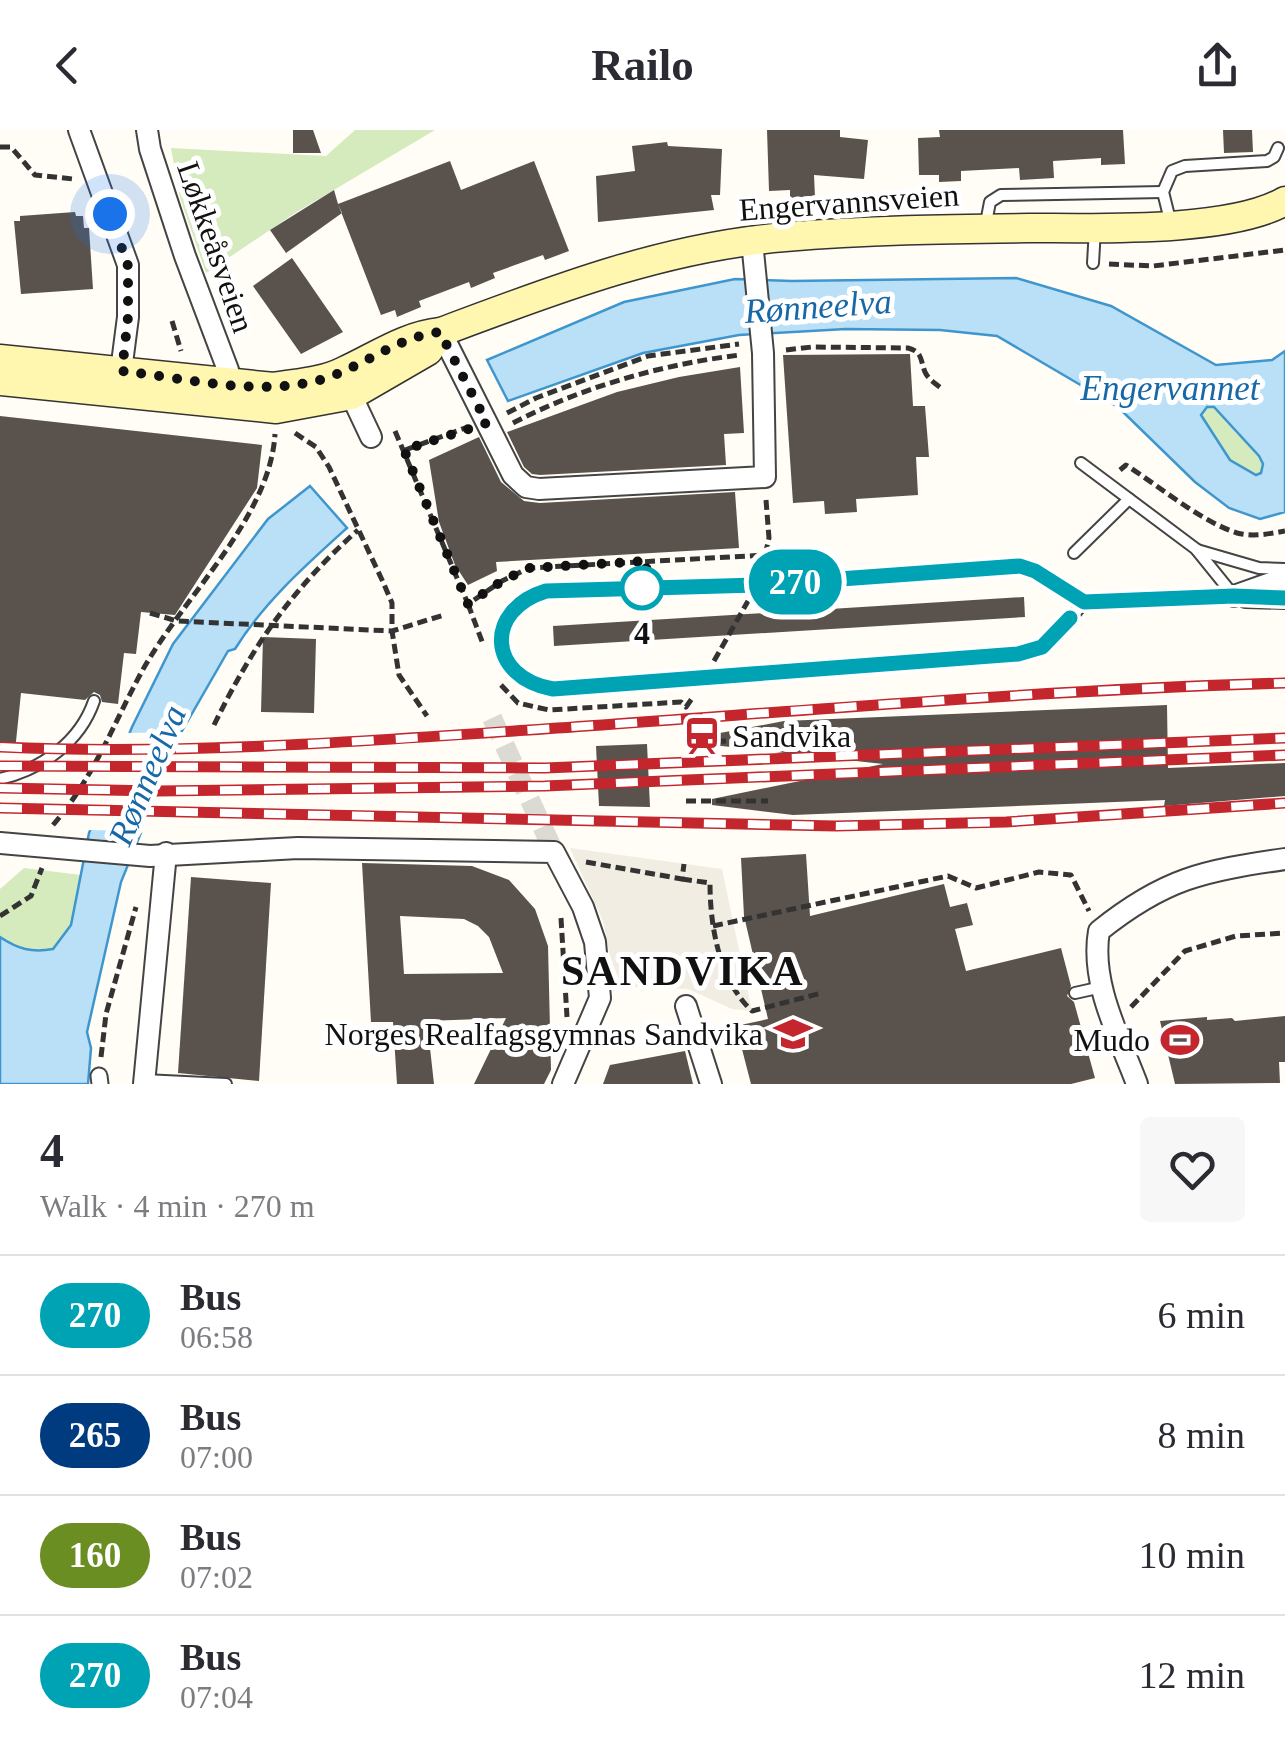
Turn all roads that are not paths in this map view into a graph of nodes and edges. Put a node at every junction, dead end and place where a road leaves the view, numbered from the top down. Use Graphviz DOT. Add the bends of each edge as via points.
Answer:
graph roads {
  1 [pos="79,130"];
  2 [pos="147,130"];
  3 [pos="1278,148"];
  4 [pos="1163,192"];
  5 [pos="1281,206"];
  6 [pos="1171,225"];
  7 [pos="1095,228"];
  8 [pos="985,229"];
  9 [pos="752,241"];
  10 [pos="1093,263"];
  11 [pos="440,332"];
  12 [pos="0,358"];
  13 [pos="122,371"];
  14 [pos="180,379"];
  15 [pos="0,382"];
  16 [pos="228,384"];
  17 [pos="347,384"];
  18 [pos="371,436"];
  19 [pos="1081,462"];
  20 [pos="1129,499"];
  21 [pos="1196,550"];
  22 [pos="1074,553"];
  23 [pos="1285,569"];
  24 [pos="1285,578"];
  25 [pos="1234,596"];
  26 [pos="1285,598"];
  27 [pos="1084,602"];
  28 [pos="94,701"];
  29 [pos="0,779"];
  30 [pos="0,843"];
  31 [pos="158,854"];
  32 [pos="1285,859"];
  33 [pos="1102,987"];
  34 [pos="1075,994"];
  35 [pos="686,1006"];
  36 [pos="144,1082"];
  37 [pos="226,1084"];
  38 [pos="563,1084"];
  39 [pos="711,1084"];
  40 [pos="1137,1084"];
  1 -- 13 [label="street" via="128,266"];
  2 -- 16 [label="street, Løkkeåsveien"];
  3 -- 4 [label="lane" via="1267,161 1185,166 1172,171"];
  4 -- 6 [label="lane"];
  4 -- 8 [label="lane" via="1002,195 990,202"];
  5 -- 6 [label="main road, Engervannsveien"];
  6 -- 7 [label="main road, Engervannsveien"];
  7 -- 8 [label="main road, Engervannsveien"];
  7 -- 10 [label="lane"];
  8 -- 9 [label="main road, Engervannsveien"];
  9 -- 11 [label="main road, Engervannsveien" via="600,273"];
  9 -- 11 [label="street" via="763,345 765,478 526,486 513,476"];
  11 -- 17 [label="main road, Engervannsveien" via="428,351"];
  12 -- 13 [label="main road"];
  13 -- 14 [label="main road"];
  14 -- 15 [label="main road"];
  14 -- 16 [label="main road, Engervannsveien"];
  14 -- 17 [label="main road, Engervannsveien" via="276,409"];
  16 -- 17 [label="main road, Engervannsveien"];
  17 -- 18 [label="street"];
  19 -- 20 [label="lane"];
  20 -- 21 [label="lane"];
  20 -- 22 [label="lane"];
  21 -- 23 [label="lane"];
  21 -- 25 [label="lane"];
  24 -- 25 [label="street"];
  25 -- 26 [label="street"];
  25 -- 27 [label="lane"];
  27 -- 27 [label="lane" via="1042,647 1018,654 704,679 553,689 511,669 502,642 517,604 546,591 757,585 1020,566"];
  28 -- 29 [label="lane" via="70,744"];
  30 -- 31 [label="street" via="51,852"];
  31 -- 36 [label="street"];
  31 -- 38 [label="street" via="298,848 554,852 595,942 600,998"];
  32 -- 33 [label="street" via="1214,870 1158,889 1099,931 1095,955"];
  33 -- 34 [label="lane"];
  33 -- 40 [label="street"];
  35 -- 39 [label="street"];
  36 -- 37 [label="lane"];
}
